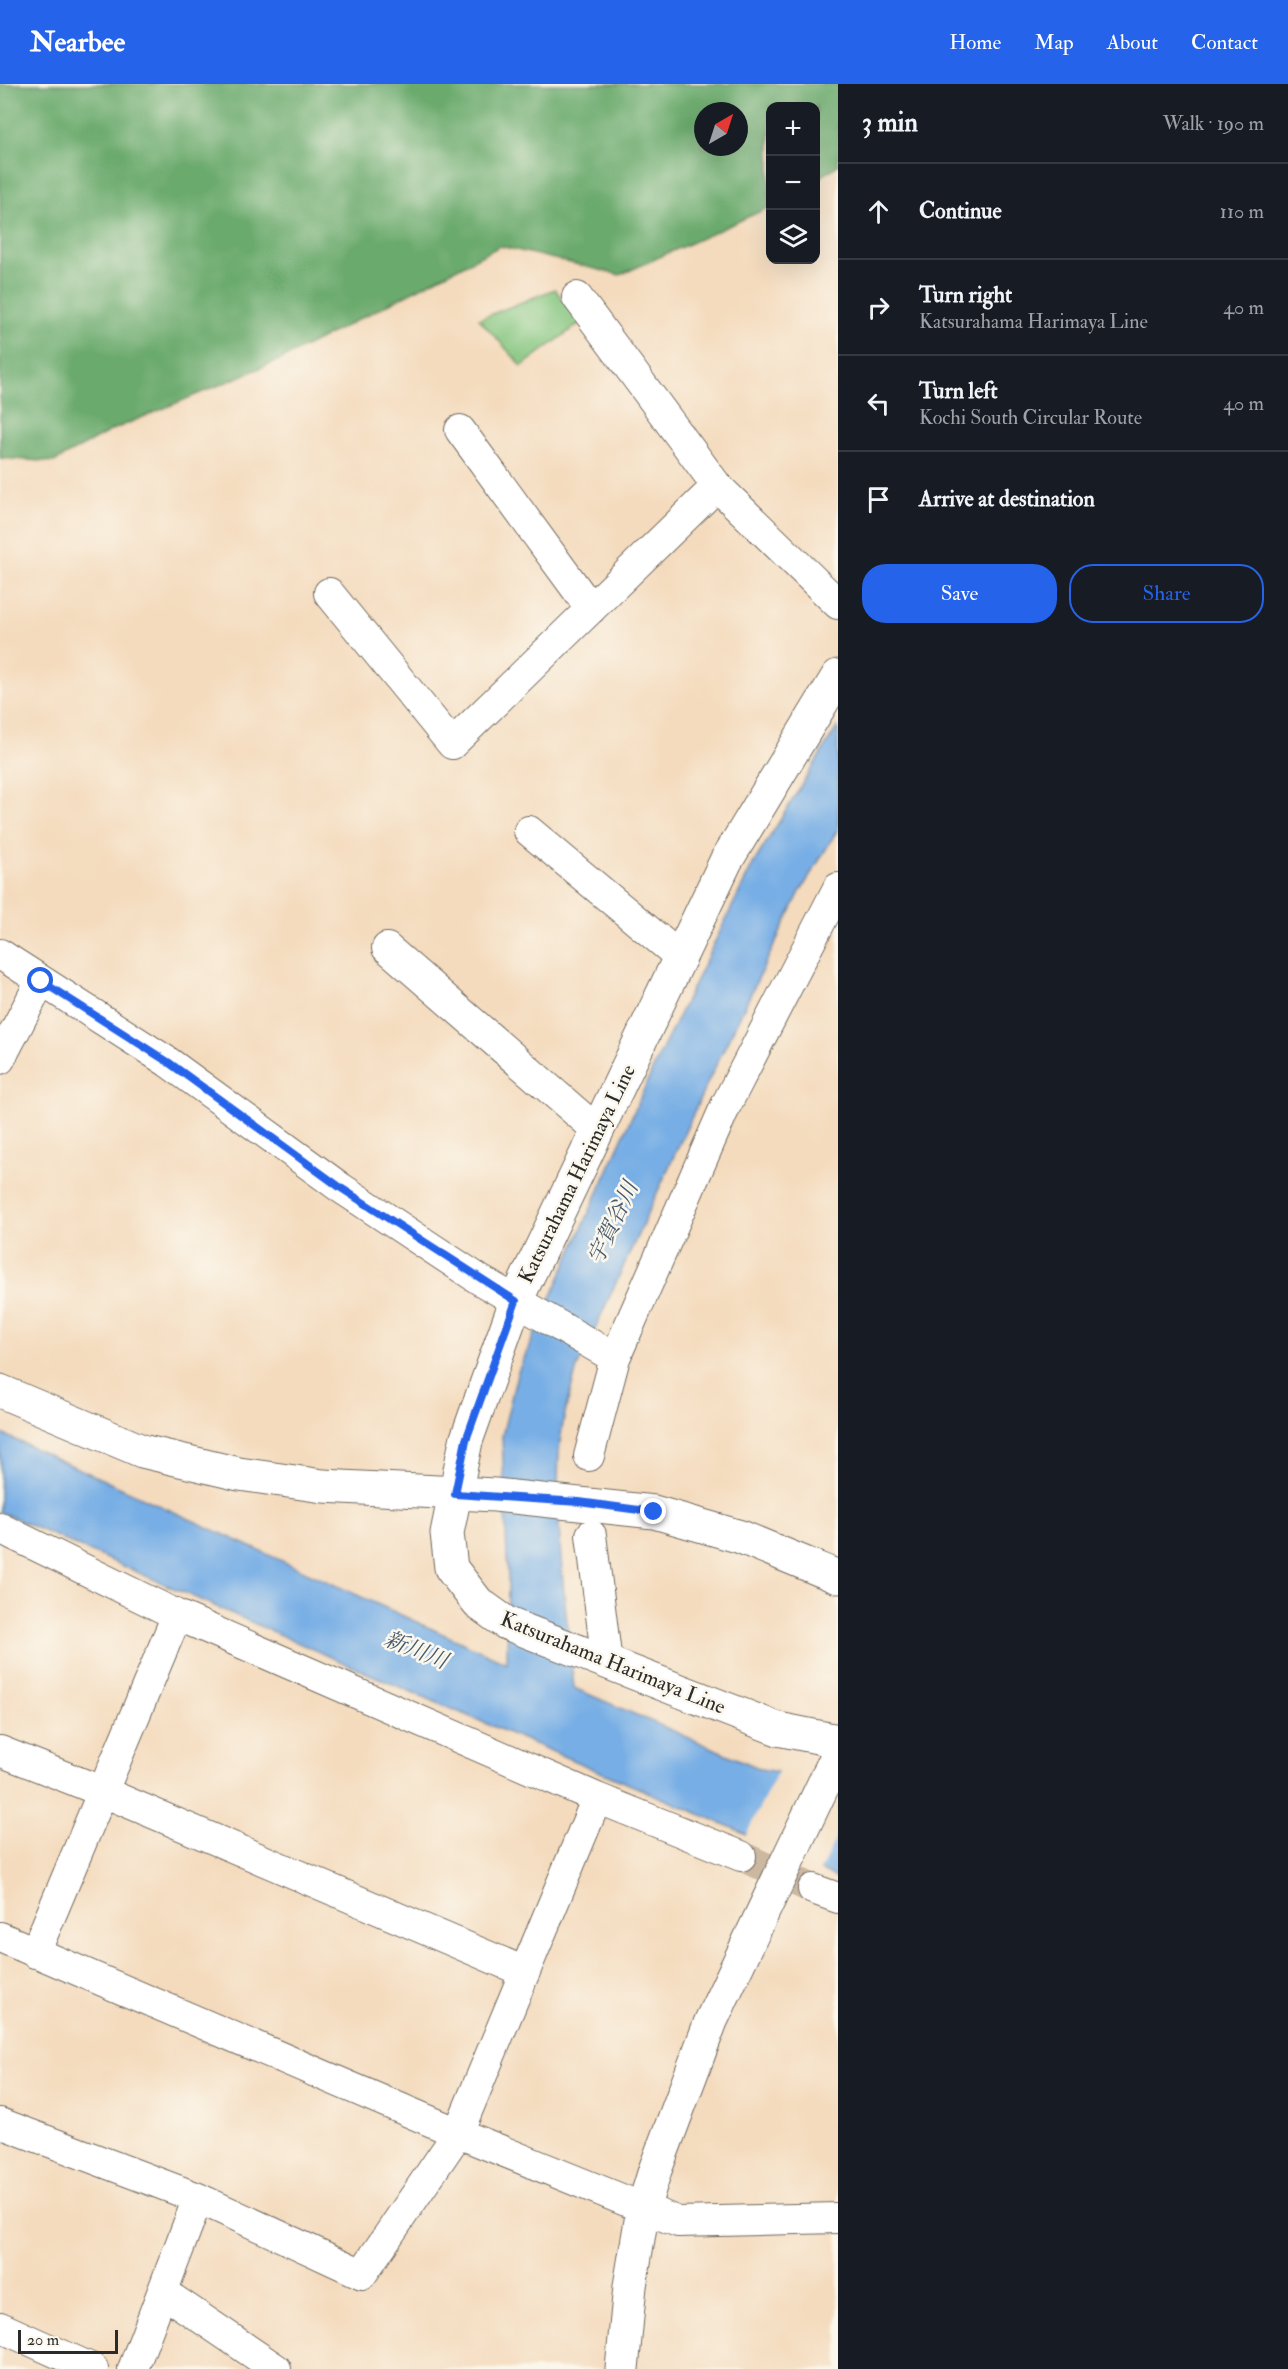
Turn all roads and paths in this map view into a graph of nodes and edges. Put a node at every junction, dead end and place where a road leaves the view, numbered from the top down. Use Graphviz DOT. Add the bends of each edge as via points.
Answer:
graph roads {
  1 [pos="577,297"];
  2 [pos="460,430"];
  3 [pos="717,486"];
  4 [pos="329,592"];
  5 [pos="838,604"];
  6 [pos="591,609"];
  7 [pos="838,676"];
  8 [pos="529,831"];
  9 [pos="838,888"];
  10 [pos="387,948"];
  11 [pos="0,954"];
  12 [pos="680,957"];
  13 [pos="41,981"];
  14 [pos="0,1059"];
  15 [pos="598,1131"];
  16 [pos="527,1307"];
  17 [pos="608,1354"];
  18 [pos="0,1391"];
  19 [pos="589,1456"];
  20 [pos="455,1494"];
  21 [pos="0,1528"];
  22 [pos="591,1535"];
  23 [pos="824,1571"];
  24 [pos="177,1616"];
  25 [pos="593,1657"];
  26 [pos="838,1741"];
  27 [pos="0,1751"];
  28 [pos="838,1754"];
  29 [pos="102,1791"];
  30 [pos="597,1798"];
  31 [pos="741,1856"];
  32 [pos="0,1937"];
  33 [pos="35,1953"];
  34 [pos="525,1972"];
  35 [pos="0,2123"];
  36 [pos="458,2133"];
  37 [pos="198,2198"];
  38 [pos="643,2209"];
  39 [pos="838,2218"];
  40 [pos="164,2293"];
  41 [pos="0,2327"];
  42 [pos="93,2369"];
  43 [pos="133,2369"];
  44 [pos="276,2369"];
  45 [pos="622,2369"];
  1 -- 3 [label="street"];
  2 -- 6 [label="street"];
  3 -- 5 [label="street"];
  3 -- 6 [label="street"];
  4 -- 6 [label="street" via="452,744"];
  7 -- 12 [label="main road, Katsurahama Harimaya Line" via="726,861"];
  8 -- 12 [label="street"];
  9 -- 17 [label="street" via="726,1105"];
  10 -- 15 [label="street"];
  11 -- 13 [label="street"];
  12 -- 15 [label="main road, Katsurahama Harimaya Line"];
  13 -- 14 [label="street"];
  13 -- 16 [label="street" via="168,1062 341,1188"];
  15 -- 16 [label="main road, Katsurahama Harimaya Line"];
  16 -- 17 [label="street"];
  16 -- 20 [label="main road, Katsurahama Harimaya Line" via="466,1440"];
  17 -- 19 [label="street"];
  18 -- 20 [label="main road" via="142,1450 239,1474 323,1486"];
  20 -- 23 [label="main road" via="579,1502 654,1512 741,1537"];
  20 -- 25 [label="main road, Katsurahama Harimaya Line" via="447,1533 451,1568 478,1603 506,1623"];
  21 -- 24 [label="street"];
  22 -- 25 [label="street"];
  24 -- 29 [label="street"];
  24 -- 30 [label="street"];
  25 -- 26 [label="main road, Katsurahama Harimaya Line" via="778,1729"];
  27 -- 29 [label="street"];
  28 -- 38 [label="main road" via="711,2021"];
  29 -- 33 [label="street"];
  29 -- 34 [label="street"];
  30 -- 31 [label="street"];
  30 -- 34 [label="street"];
  32 -- 33 [label="street"];
  33 -- 36 [label="street"];
  34 -- 36 [label="street"];
  35 -- 37 [label="street"];
  36 -- 37 [label="street" via="362,2274"];
  36 -- 38 [label="street"];
  37 -- 40 [label="street"];
  38 -- 39 [label="street" via="678,2222"];
  38 -- 45 [label="main road"];
  40 -- 43 [label="street"];
  40 -- 44 [label="street"];
  41 -- 42 [label="street"];
}
